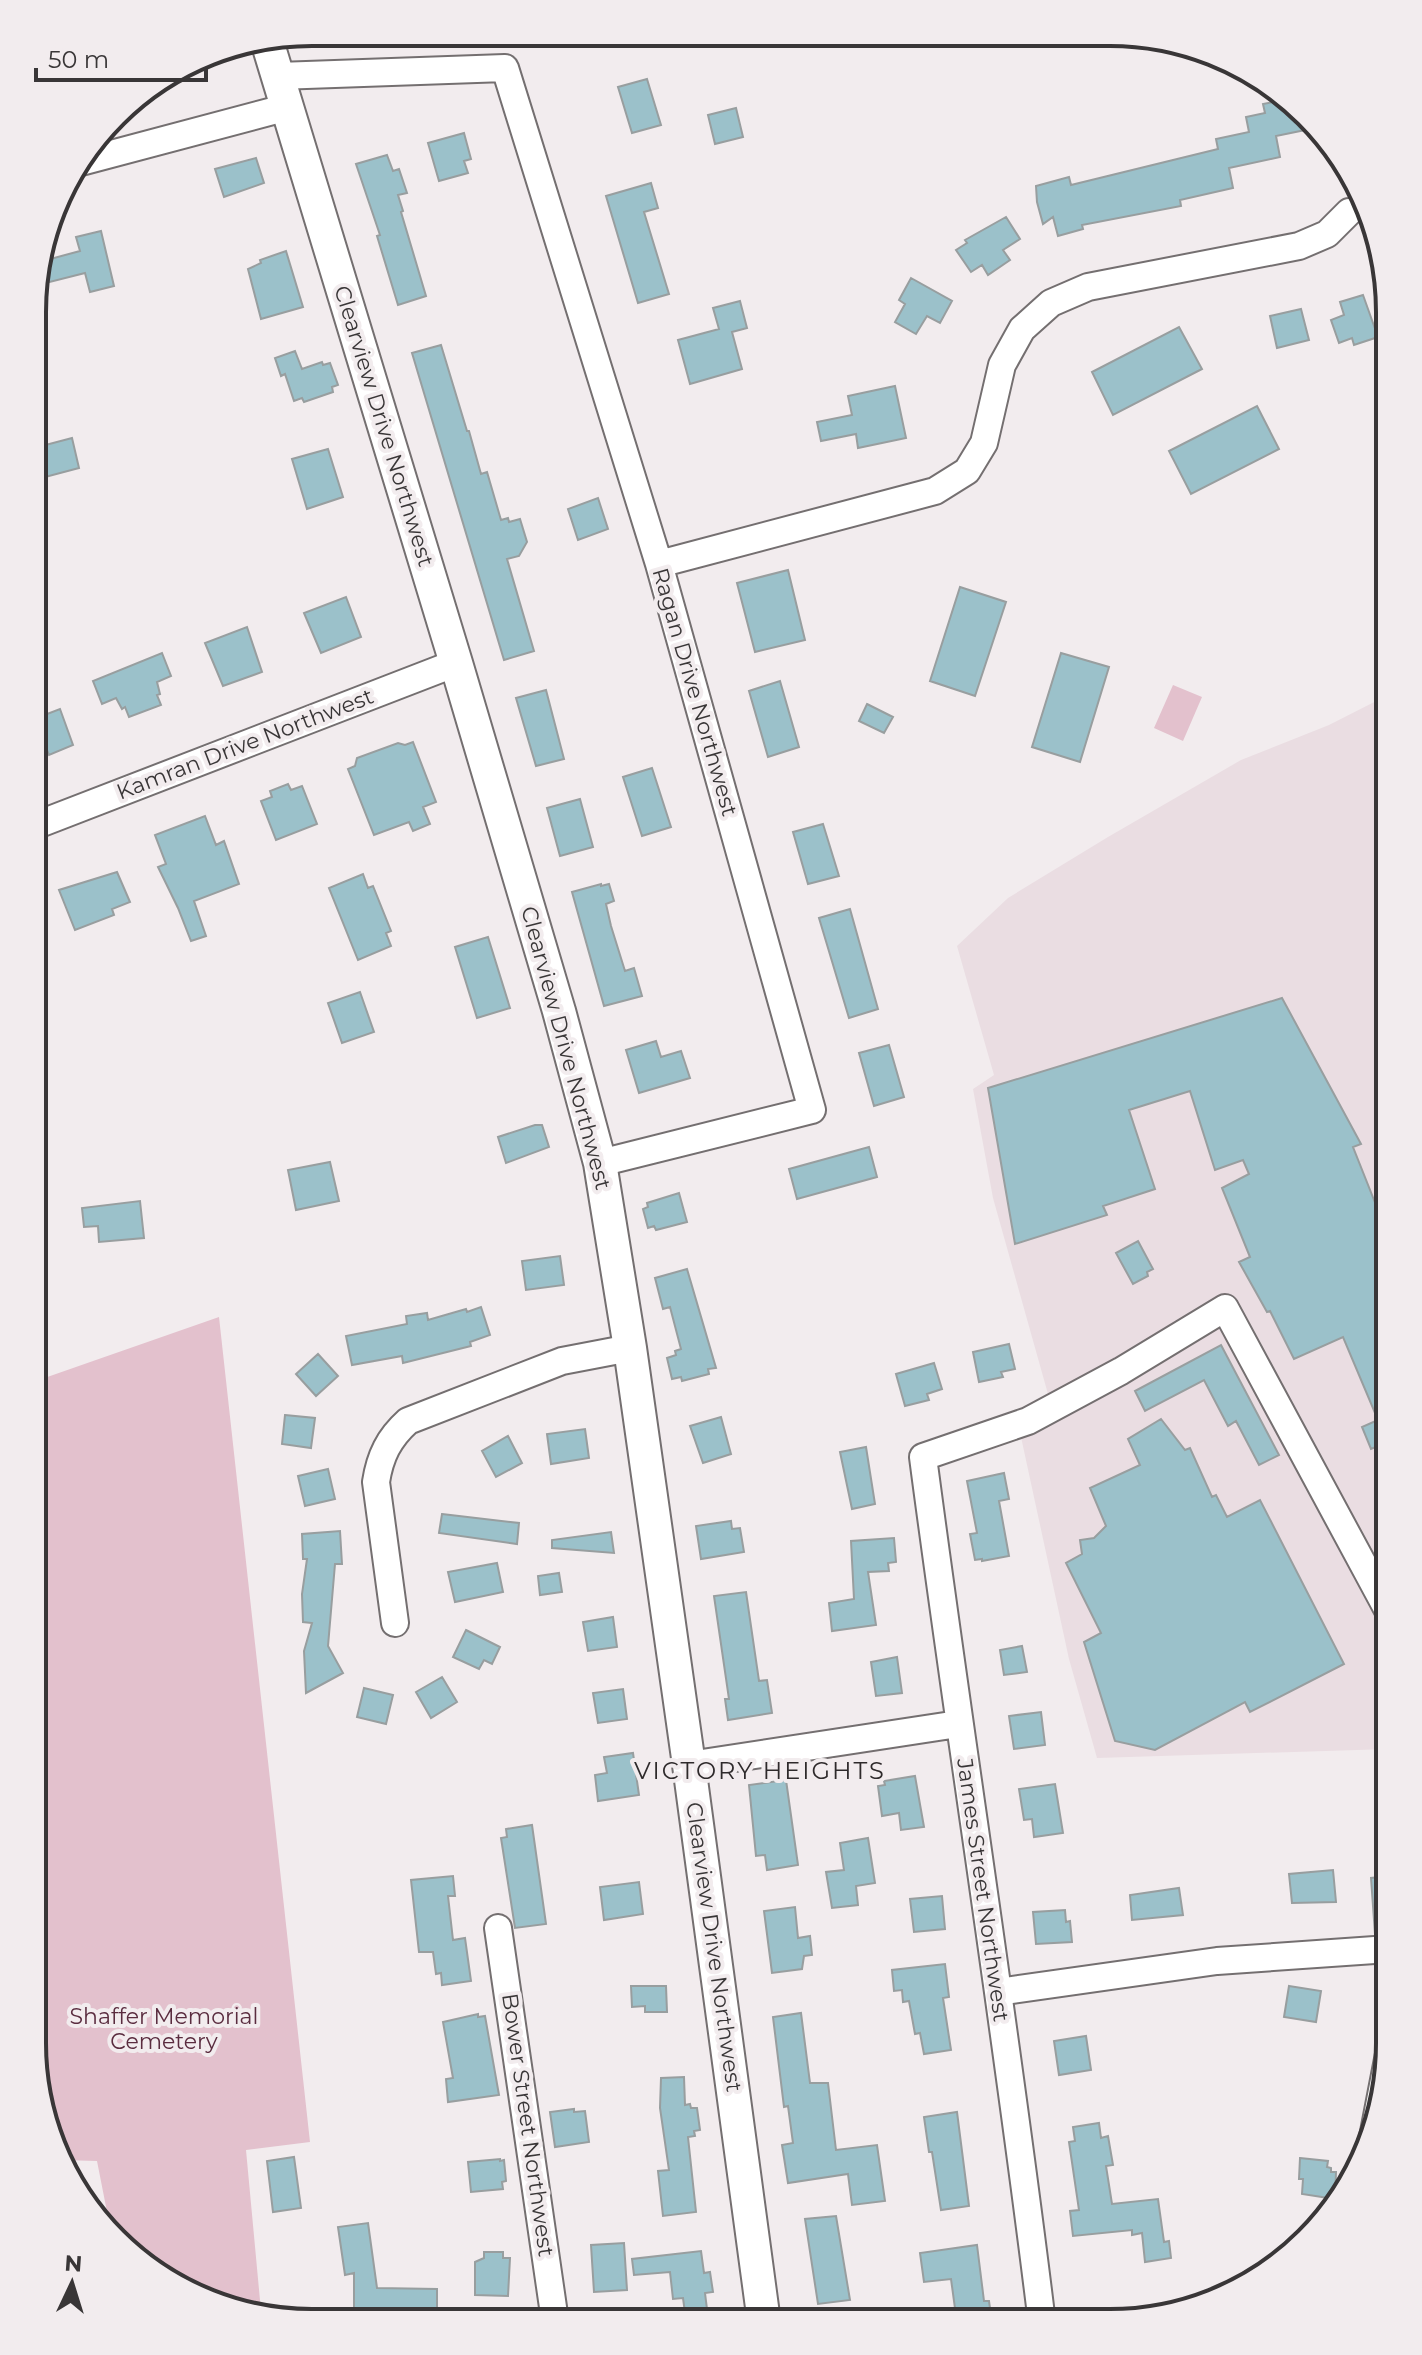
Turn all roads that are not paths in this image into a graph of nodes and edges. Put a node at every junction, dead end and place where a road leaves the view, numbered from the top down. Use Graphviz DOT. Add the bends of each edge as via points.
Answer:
graph roads {
  1 [pos="270,50"];
  2 [pos="278,76"];
  3 [pos="288,107"];
  4 [pos="96,158"];
  5 [pos="1349,212"];
  6 [pos="659,564"];
  7 [pos="456,663"];
  8 [pos="46,821"];
  9 [pos="600,1163"];
  10 [pos="630,1348"];
  11 [pos="1375,1587"];
  12 [pos="395,1623"];
  13 [pos="958,1724"];
  14 [pos="689,1765"];
  15 [pos="498,1928"];
  16 [pos="1375,1950"];
  17 [pos="998,1992"];
  18 [pos="553,2309"];
  19 [pos="762,2309"];
  20 [pos="1040,2309"];
  1 -- 2 [label="street, Clearview Drive Northwest"];
  2 -- 3 [label="street, Clearview Drive Northwest"];
  2 -- 6 [label="street, Ragan Drive Northwest" via="505,68"];
  3 -- 4 [label="street"];
  3 -- 7 [label="street, Clearview Drive Northwest"];
  5 -- 6 [label="street" via="1327,234 1299,246 1088,287 1051,303 1022,329 1002,365 984,443 967,471 935,491"];
  6 -- 9 [label="street, Ragan Drive Northwest" via="812,1110"];
  7 -- 8 [label="street, Kamran Drive Northwest"];
  7 -- 9 [label="street, Clearview Drive Northwest"];
  9 -- 10 [label="street, Clearview Drive Northwest"];
  10 -- 12 [label="street" via="562,1361 408,1421 396,1432 376,1482"];
  10 -- 14 [label="street, Clearview Drive Northwest"];
  11 -- 13 [label="street, James Street Northwest" via="1225,1308 1028,1421 923,1457"];
  13 -- 14 [label="street"];
  13 -- 17 [label="street, James Street Northwest"];
  14 -- 19 [label="street, Clearview Drive Northwest"];
  15 -- 18 [label="street, Bower Street Northwest"];
  16 -- 17 [label="street" via="1217,1961"];
  17 -- 20 [label="street, James Street Northwest"];
}
